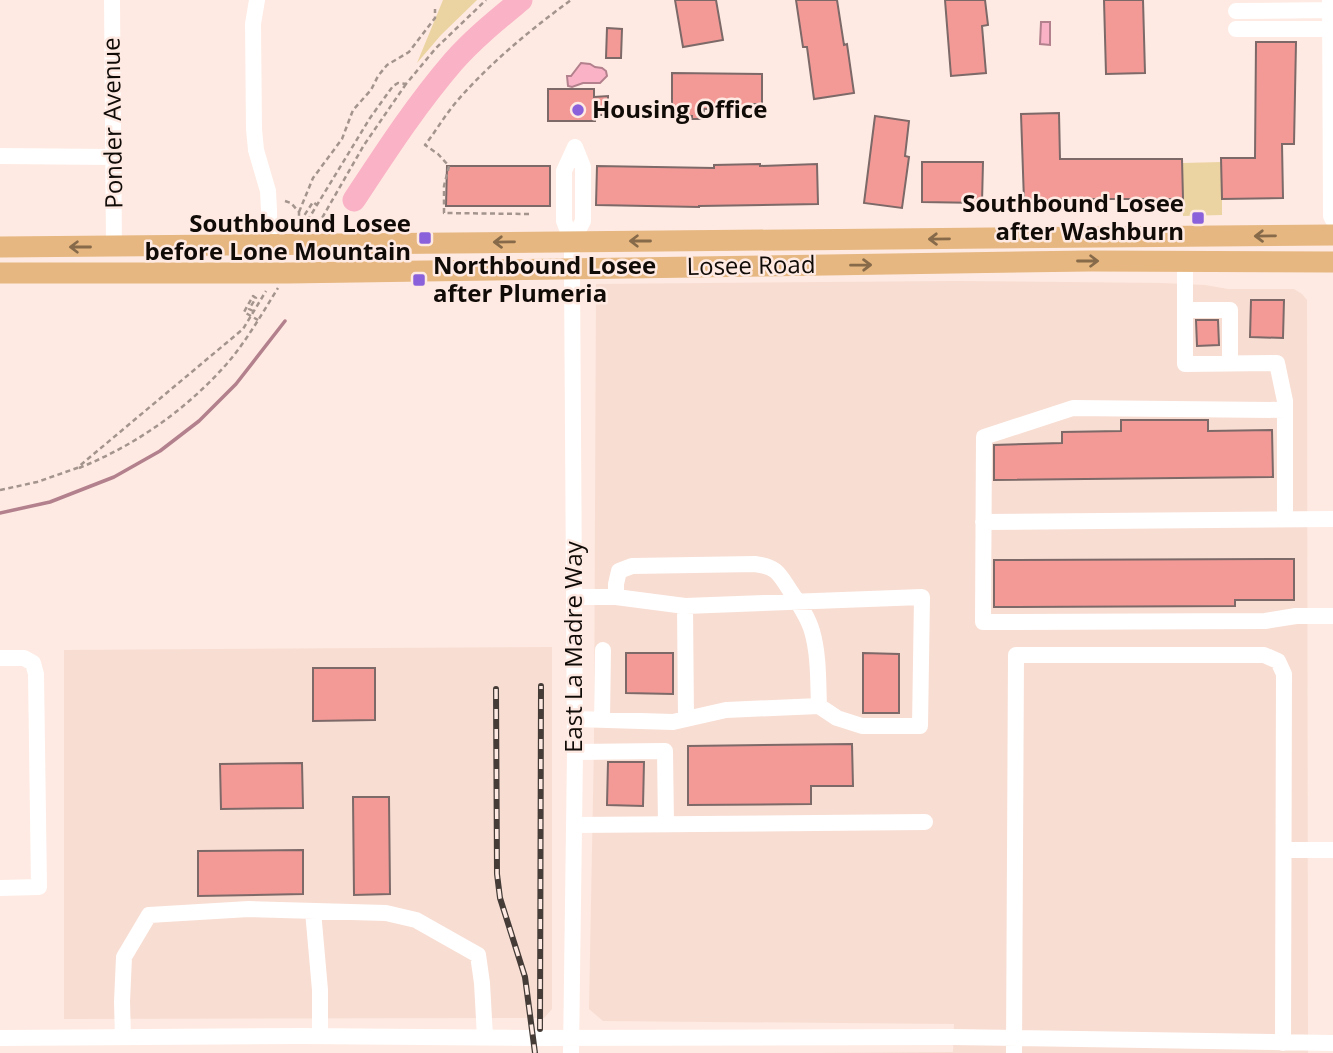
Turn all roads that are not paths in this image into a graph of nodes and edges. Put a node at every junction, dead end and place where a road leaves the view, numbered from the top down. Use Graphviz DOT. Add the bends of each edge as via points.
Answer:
graph roads {
  1 [pos="112,0"];
  2 [pos="257,0"];
  3 [pos="1331,6"];
  4 [pos="1287,10"];
  5 [pos="1236,11"];
  6 [pos="1236,29"];
  7 [pos="1287,29"];
  8 [pos="1332,29"];
  9 [pos="0,156"];
  10 [pos="113,157"];
  11 [pos="564,194"];
  12 [pos="583,194"];
  13 [pos="1333,220"];
  14 [pos="1333,235"];
  15 [pos="572,242"];
  16 [pos="270,244"];
  17 [pos="0,247"];
  18 [pos="114,247"];
  19 [pos="1185,262"];
  20 [pos="1333,262"];
  21 [pos="572,269"];
  22 [pos="0,273"];
  23 [pos="191,273"];
  24 [pos="1185,310"];
  25 [pos="1230,363"];
  26 [pos="1284,410"];
  27 [pos="1284,519"];
  28 [pos="1333,519"];
  29 [pos="983,522"];
  30 [pos="574,597"];
  31 [pos="616,597"];
  32 [pos="798,603"];
  33 [pos="685,606"];
  34 [pos="1333,616"];
  35 [pos="603,650"];
  36 [pos="0,658"];
  37 [pos="819,706"];
  38 [pos="575,719"];
  39 [pos="686,719"];
  40 [pos="602,720"];
  41 [pos="575,752"];
  42 [pos="925,822"];
  43 [pos="666,824"];
  44 [pos="574,825"];
  45 [pos="1283,850"];
  46 [pos="1333,850"];
  47 [pos="0,888"];
  48 [pos="313,911"];
  49 [pos="320,1036"];
  50 [pos="485,1037"];
  51 [pos="0,1038"];
  52 [pos="131,1042"];
  53 [pos="1283,1043"];
  54 [pos="1333,1043"];
  55 [pos="22,1045"];
  56 [pos="62,1045"];
  57 [pos="571,1045"];
  58 [pos="715,1045"];
  59 [pos="1014,1046"];
  1 -- 10 [label="street, Ponder Avenue"];
  2 -- 16 [label="street" via="254,129 268,191"];
  3 -- 4 [label="street"];
  3 -- 8 [label="street"];
  4 -- 5 [label="street"];
  4 -- 7 [label="street"];
  6 -- 7 [label="street"];
  7 -- 8 [label="street"];
  8 -- 13 [label="street"];
  9 -- 10 [label="street"];
  10 -- 18 [label="street, Ponder Avenue"];
  11 -- 12 [label="street"];
  11 -- 12 [label="street, East La Madre Way" via="564,171 575,147 583,167"];
  11 -- 15 [label="street, East La Madre Way" via="564,221"];
  12 -- 15 [label="street, East La Madre Way" via="583,221"];
  14 -- 15 [label="main road, Losee Road, one-way"];
  15 -- 16 [label="main road, Losee Road, one-way"];
  15 -- 21 [label="street, East La Madre Way"];
  16 -- 18 [label="main road, Losee Road"];
  16 -- 23 [label="main road" via="261,258 234,259"];
  18 -- 17 [label="main road, Losee Road, one-way"];
  19 -- 20 [label="main road, Losee Road"];
  21 -- 19 [label="main road, Losee Road, one-way"];
  19 -- 24 [label="street"];
  21 -- 23 [label="main road, Losee Road"];
  21 -- 30 [label="street, East La Madre Way"];
  22 -- 23 [label="main road, Losee Road"];
  24 -- 25 [label="street" via="1230,310"];
  24 -- 25 [label="street" via="1185,364"];
  25 -- 26 [label="street" via="1277,363"];
  26 -- 27 [label="street"];
  26 -- 29 [label="street" via="1073,408 984,437"];
  27 -- 28 [label="street"];
  27 -- 29 [label="street"];
  29 -- 34 [label="street" via="983,622 1265,621"];
  30 -- 31 [label="street"];
  30 -- 38 [label="street, East La Madre Way"];
  31 -- 32 [label="street" via="619,571 632,565 755,565 770,566 778,573"];
  31 -- 33 [label="street"];
  32 -- 33 [label="street"];
  32 -- 37 [label="street" via="811,629"];
  32 -- 37 [label="street" via="922,597 920,726 862,726 837,719"];
  33 -- 39 [label="street"];
  35 -- 40 [label="street"];
  36 -- 47 [label="street" via="24,658 33,663 36,674 39,887"];
  37 -- 39 [label="street" via="726,710"];
  38 -- 40 [label="street"];
  38 -- 41 [label="street, East La Madre Way"];
  39 -- 40 [label="street"];
  41 -- 43 [label="street" via="665,751"];
  41 -- 44 [label="street, East La Madre Way"];
  42 -- 43 [label="street"];
  43 -- 44 [label="street"];
  44 -- 57 [label="street, East La Madre Way"];
  45 -- 46 [label="street"];
  45 -- 53 [label="street"];
  45 -- 59 [label="street" via="1283,674 1278,661 1264,655 1016,655"];
  48 -- 49 [label="street"];
  48 -- 50 [label="street" via="386,913 416,920 478,955"];
  48 -- 52 [label="street" via="250,909 149,915 124,957 122,1002"];
  49 -- 50 [label="street"];
  49 -- 52 [label="street"];
  50 -- 57 [label="street"];
  51 -- 55 [label="street"];
  52 -- 56 [label="street"];
  53 -- 54 [label="street"];
  53 -- 59 [label="street"];
  55 -- 56 [label="street"];
  57 -- 58 [label="street"];
  58 -- 59 [label="street" via="951,1037"];
}
